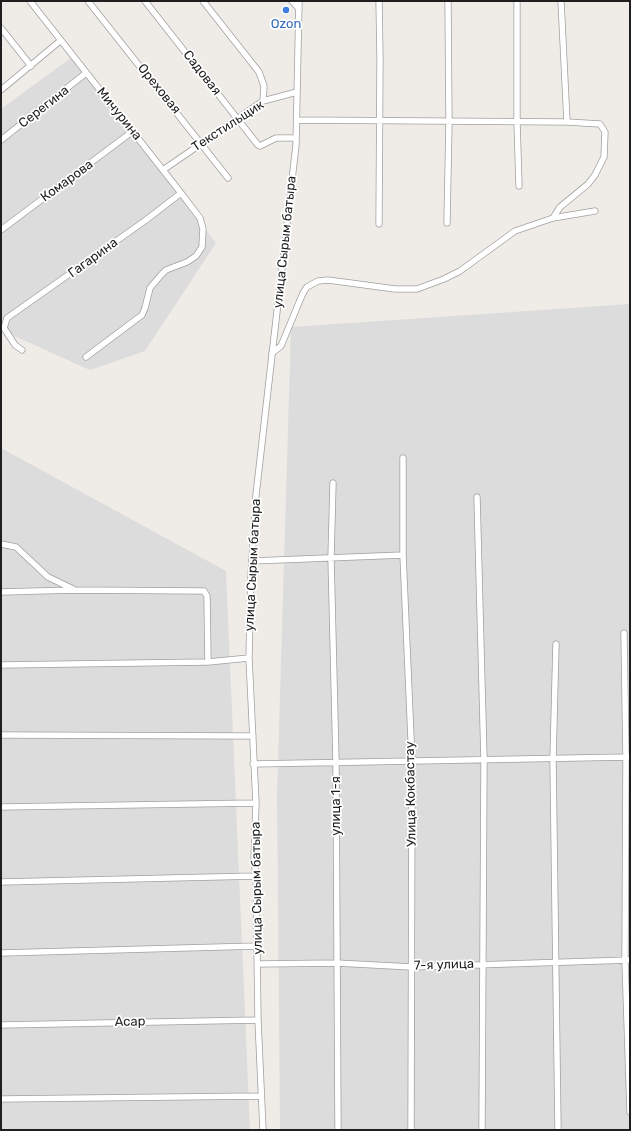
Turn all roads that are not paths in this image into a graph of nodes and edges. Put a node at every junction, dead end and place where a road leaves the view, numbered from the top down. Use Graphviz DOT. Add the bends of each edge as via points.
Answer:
graph roads {
  1 [pos="30,1"];
  2 [pos="88,1"];
  3 [pos="145,1"];
  4 [pos="203,1"];
  5 [pos="292,1"];
  6 [pos="299,1"];
  7 [pos="379,1"];
  8 [pos="448,1"];
  9 [pos="517,1"];
  10 [pos="561,1"];
  11 [pos="299,9"];
  12 [pos="1,28"];
  13 [pos="60,41"];
  14 [pos="31,66"];
  15 [pos="86,73"];
  16 [pos="1,90"];
  17 [pos="298,92"];
  18 [pos="263,102"];
  19 [pos="238,118"];
  20 [pos="297,120"];
  21 [pos="379,121"];
  22 [pos="449,122"];
  23 [pos="517,122"];
  24 [pos="567,122"];
  25 [pos="133,131"];
  26 [pos="296,138"];
  27 [pos="1,140"];
  28 [pos="202,143"];
  29 [pos="163,170"];
  30 [pos="228,178"];
  31 [pos="519,186"];
  32 [pos="181,193"];
  33 [pos="595,211"];
  34 [pos="553,218"];
  35 [pos="447,223"];
  36 [pos="379,224"];
  37 [pos="1,230"];
  38 [pos="22,350"];
  39 [pos="272,353"];
  40 [pos="86,357"];
  41 [pos="403,458"];
  42 [pos="333,483"];
  43 [pos="477,497"];
  44 [pos="1,544"];
  45 [pos="403,555"];
  46 [pos="331,558"];
  47 [pos="252,561"];
  48 [pos="75,590"];
  49 [pos="1,592"];
  50 [pos="624,633"];
  51 [pos="556,644"];
  52 [pos="249,658"];
  53 [pos="208,662"];
  54 [pos="1,665"];
  55 [pos="1,735"];
  56 [pos="253,736"];
  57 [pos="628,757"];
  58 [pos="553,759"];
  59 [pos="484,760"];
  60 [pos="412,761"];
  61 [pos="336,762"];
  62 [pos="253,764"];
  63 [pos="256,803"];
  64 [pos="1,807"];
  65 [pos="256,876"];
  66 [pos="1,882"];
  67 [pos="257,946"];
  68 [pos="1,953"];
  69 [pos="627,960"];
  70 [pos="555,962"];
  71 [pos="336,963"];
  72 [pos="258,964"];
  73 [pos="484,964"];
  74 [pos="412,967"];
  75 [pos="258,1020"];
  76 [pos="1,1025"];
  77 [pos="261,1096"];
  78 [pos="1,1098"];
  79 [pos="630,1112"];
  80 [pos="263,1130"];
  81 [pos="338,1130"];
  82 [pos="411,1130"];
  83 [pos="482,1130"];
  84 [pos="558,1130"];
  1 -- 13 [label="street, Мичурина"];
  2 -- 28 [label="street, Ореховая"];
  3 -- 19 [label="street, Садовая"];
  4 -- 18 [label="street" via="259,72 264,86"];
  5 -- 11 [label="street"];
  6 -- 11 [label="street, улица Сырым батыра"];
  7 -- 21 [label="street"];
  8 -- 22 [label="street"];
  9 -- 23 [label="street"];
  10 -- 24 [label="street"];
  11 -- 17 [label="street, улица Сырым батыра"];
  12 -- 14 [label="street"];
  13 -- 14 [label="street"];
  13 -- 15 [label="street, Мичурина"];
  14 -- 16 [label="street"];
  15 -- 25 [label="street, Мичурина"];
  15 -- 27 [label="street, Серегина"];
  17 -- 18 [label="street, Текстильщик"];
  17 -- 20 [label="street, улица Сырым батыра"];
  18 -- 19 [label="street, Текстильщик"];
  19 -- 26 [label="street, Садовая" via="258,146 276,138"];
  19 -- 28 [label="street, Текстильщик"];
  20 -- 21 [label="street"];
  20 -- 26 [label="street, улица Сырым батыра"];
  21 -- 22 [label="street"];
  21 -- 36 [label="street"];
  22 -- 23 [label="street"];
  22 -- 35 [label="street"];
  23 -- 24 [label="street"];
  23 -- 31 [label="street"];
  24 -- 34 [label="street" via="597,123 603,126 604,157 588,184 560,207"];
  25 -- 29 [label="street, Мичурина"];
  25 -- 37 [label="street, Комарова" via="114,148"];
  26 -- 39 [label="street, улица Сырым батыра"];
  28 -- 29 [label="street, Текстильщик"];
  28 -- 30 [label="street, Ореховая"];
  29 -- 32 [label="street, Мичурина"];
  32 -- 38 [label="street, Гагарина" via="10,315 4,322 4,328"];
  32 -- 40 [label="street, Мичурина" via="200,218 203,229 202,247 196,256 166,270 150,288 142,315"];
  33 -- 34 [label="street"];
  34 -- 39 [label="street" via="515,231 460,271 417,289 395,290 328,280 313,284 307,287 300,298 281,346"];
  39 -- 47 [label="street, улица Сырым батыра" via="256,495"];
  41 -- 45 [label="street, Улица Кокбастау"];
  42 -- 46 [label="street, улица 1-я"];
  43 -- 59 [label="street"];
  44 -- 48 [label="street" via="16,547 48,577"];
  45 -- 46 [label="street"];
  45 -- 60 [label="street, Улица Кокбастау"];
  46 -- 47 [label="street"];
  46 -- 61 [label="street, улица 1-я"];
  47 -- 52 [label="street, улица Сырым батыра"];
  48 -- 49 [label="street"];
  48 -- 53 [label="street" via="204,591 207,596"];
  50 -- 57 [label="street"];
  51 -- 58 [label="street"];
  52 -- 53 [label="street"];
  52 -- 56 [label="street, улица Сырым батыра"];
  53 -- 54 [label="street"];
  55 -- 56 [label="street"];
  56 -- 62 [label="street, улица Сырым батыра"];
  57 -- 58 [label="street"];
  57 -- 69 [label="street"];
  58 -- 59 [label="street"];
  58 -- 70 [label="street"];
  59 -- 60 [label="street"];
  59 -- 73 [label="street"];
  60 -- 61 [label="street"];
  60 -- 74 [label="street, Улица Кокбастау"];
  61 -- 62 [label="street"];
  61 -- 71 [label="street, улица 1-я"];
  62 -- 63 [label="street, улица Сырым батыра"];
  63 -- 64 [label="street"];
  63 -- 65 [label="street, улица Сырым батыра"];
  65 -- 66 [label="street"];
  65 -- 67 [label="street, улица Сырым батыра"];
  67 -- 68 [label="street"];
  67 -- 72 [label="street, улица Сырым батыра"];
  69 -- 70 [label="street, 7-я улица"];
  69 -- 79 [label="street"];
  70 -- 73 [label="street, 7-я улица"];
  70 -- 84 [label="street"];
  71 -- 72 [label="street, 7-я улица"];
  71 -- 74 [label="street, 7-я улица"];
  71 -- 81 [label="street, улица 1-я"];
  72 -- 75 [label="street, улица Сырым батыра"];
  73 -- 74 [label="street, 7-я улица"];
  73 -- 83 [label="street"];
  74 -- 82 [label="street, Улица Кокбастау"];
  75 -- 76 [label="street, Асар"];
  75 -- 77 [label="street, улица Сырым батыра"];
  77 -- 78 [label="street"];
  77 -- 80 [label="street, улица Сырым батыра"];
}
